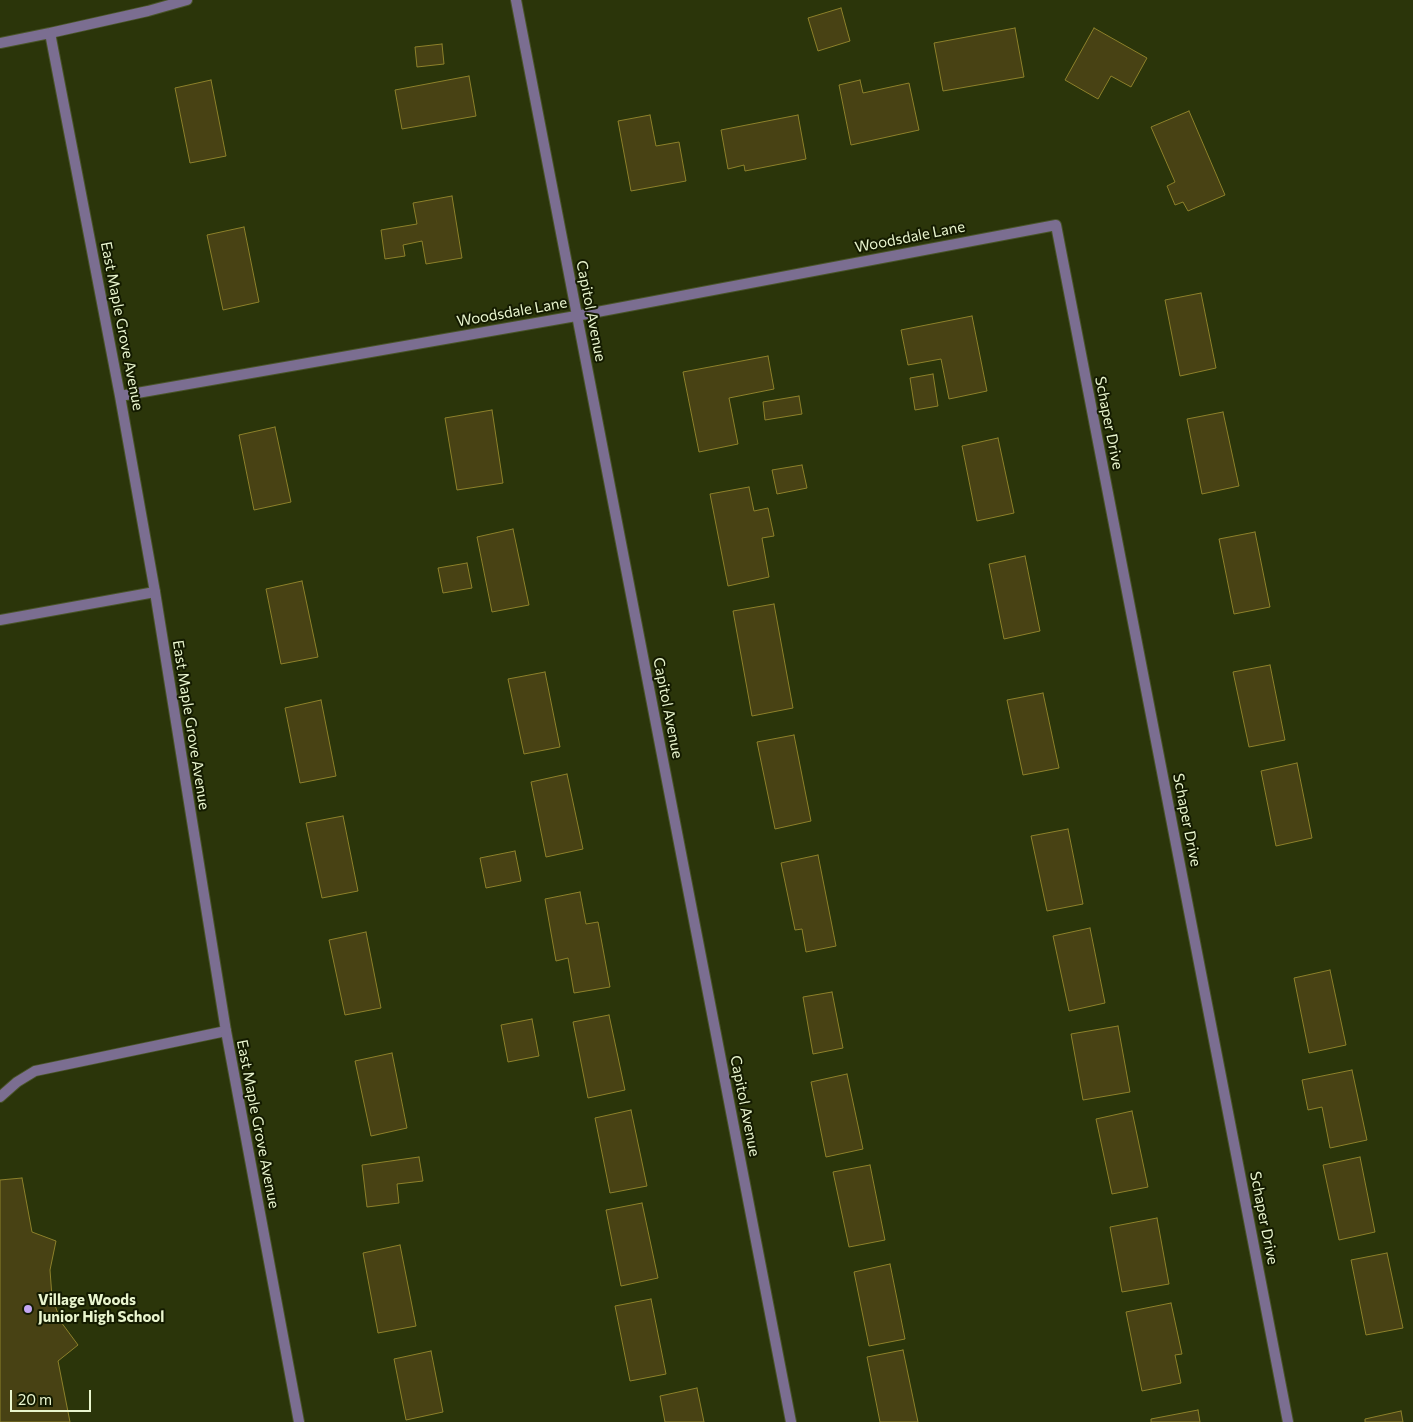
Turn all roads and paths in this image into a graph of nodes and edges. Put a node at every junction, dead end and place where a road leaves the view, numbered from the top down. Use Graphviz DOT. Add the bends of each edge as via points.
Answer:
graph roads {
  1 [pos="187,0"];
  2 [pos="516,0"];
  3 [pos="50,34"];
  4 [pos="0,43"];
  5 [pos="1056,225"];
  6 [pos="576,316"];
  7 [pos="120,396"];
  8 [pos="155,592"];
  9 [pos="0,620"];
  10 [pos="226,1032"];
  11 [pos="0,1097"];
  12 [pos="299,1422"];
  13 [pos="791,1422"];
  14 [pos="1288,1422"];
  1 -- 3 [label="street"];
  2 -- 6 [label="street, Capitol Avenue"];
  3 -- 4 [label="street"];
  3 -- 7 [label="street, East Maple Grove Avenue"];
  5 -- 6 [label="street, Woodsdale Lane"];
  5 -- 14 [label="street, Schaper Drive"];
  6 -- 7 [label="street, Woodsdale Lane"];
  6 -- 13 [label="street, Capitol Avenue"];
  7 -- 8 [label="street, East Maple Grove Avenue"];
  8 -- 9 [label="street"];
  8 -- 10 [label="street, East Maple Grove Avenue"];
  10 -- 11 [label="street" via="35,1071"];
  10 -- 12 [label="street, East Maple Grove Avenue"];
}
